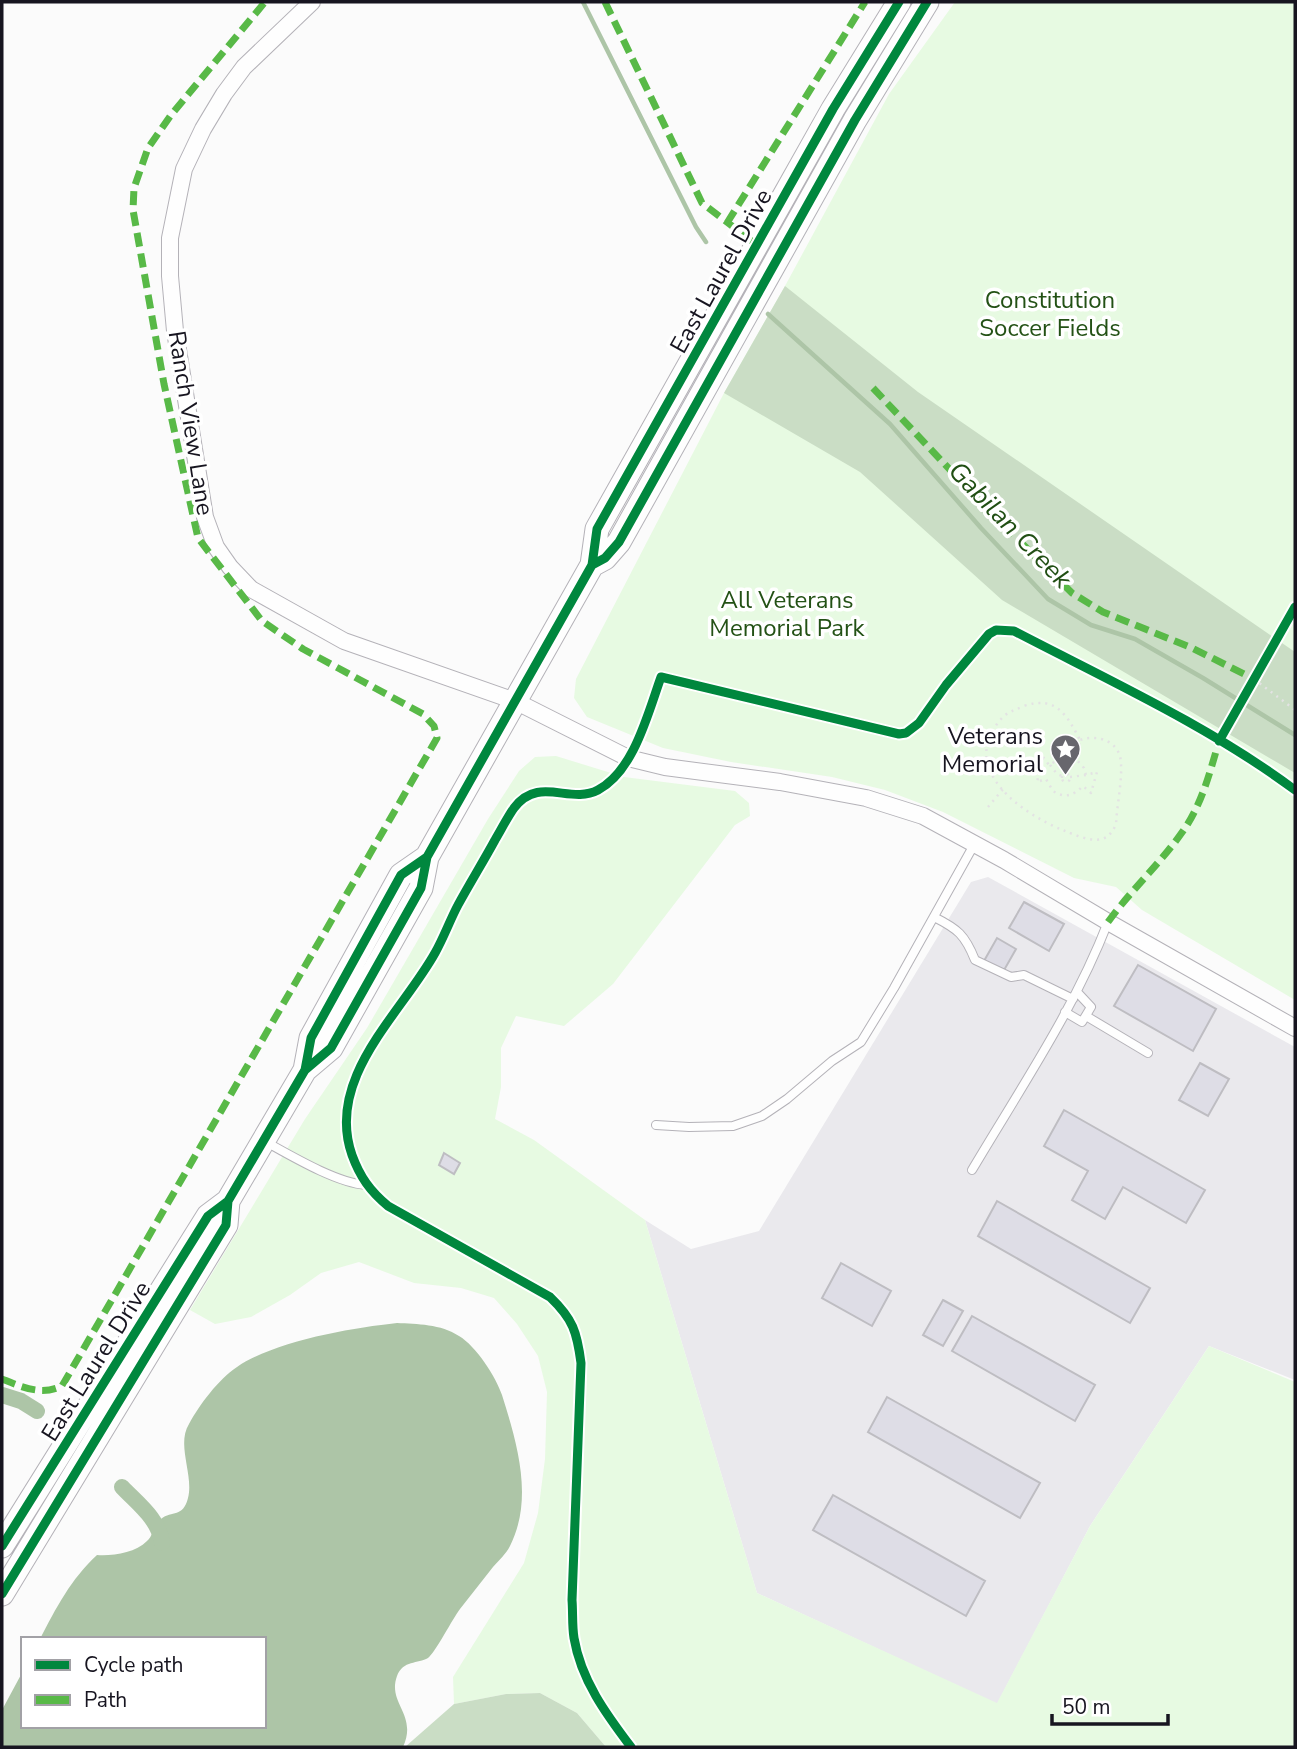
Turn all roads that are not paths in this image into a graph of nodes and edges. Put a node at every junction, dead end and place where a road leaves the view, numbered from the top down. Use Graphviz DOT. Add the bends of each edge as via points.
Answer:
graph roads {
  1 [pos="312,2"];
  2 [pos="899,2"];
  3 [pos="927,2"];
  4 [pos="592,565"];
  5 [pos="661,677"];
  6 [pos="515,701"];
  7 [pos="628,758"];
  8 [pos="975,843"];
  9 [pos="934,917"];
  10 [pos="1108,922"];
  11 [pos="1075,995"];
  12 [pos="1065,1012"];
  13 [pos="1086,1016"];
  14 [pos="1295,1028"];
  15 [pos="1148,1054"];
  16 [pos="656,1125"];
  17 [pos="264,1141"];
  18 [pos="972,1170"];
  19 [pos="366,1185"];
  20 [pos="228,1201"];
  21 [pos="2,1546"];
  22 [pos="2,1594"];
  1 -- 6 [label="street, Ranch View Lane" via="244,67 223,94 184,169 177,199 170,276 205,517 216,547 251,589 344,641"];
  2 -- 4 [label="main road, East Laurel Drive" via="833,110 597,530"];
  3 -- 4 [label="main road, East Laurel Drive" via="855,120 619,542"];
  4 -- 6 [label="main road, East Laurel Drive"];
  5 -- 7 [label="lane"];
  6 -- 7 [label="street, Ranch View Lane"];
  6 -- 17 [label="main road, East Laurel Drive" via="426,857 421,888 331,1048 305,1070"];
  7 -- 8 [label="street, Ranch View Lane" via="866,798 923,816"];
  8 -- 9 [label="lane"];
  8 -- 10 [label="street, Ranch View Lane"];
  9 -- 11 [label="lane" via="955,928 975,960 1011,977 1024,975"];
  9 -- 16 [label="lane" via="860,1042 787,1099 762,1116 733,1126"];
  10 -- 11 [label="lane"];
  10 -- 14 [label="street, Ranch View Lane"];
  11 -- 12 [label="lane"];
  11 -- 13 [label="lane" via="1091,1007"];
  12 -- 13 [label="lane" via="1082,1022"];
  12 -- 18 [label="lane"];
  13 -- 15 [label="lane"];
  17 -- 19 [label="lane" via="344,1180"];
  17 -- 20 [label="main road, East Laurel Drive"];
  20 -- 21 [label="main road, East Laurel Drive" via="208,1216"];
  20 -- 22 [label="main road, East Laurel Drive" via="226,1224"];
}
